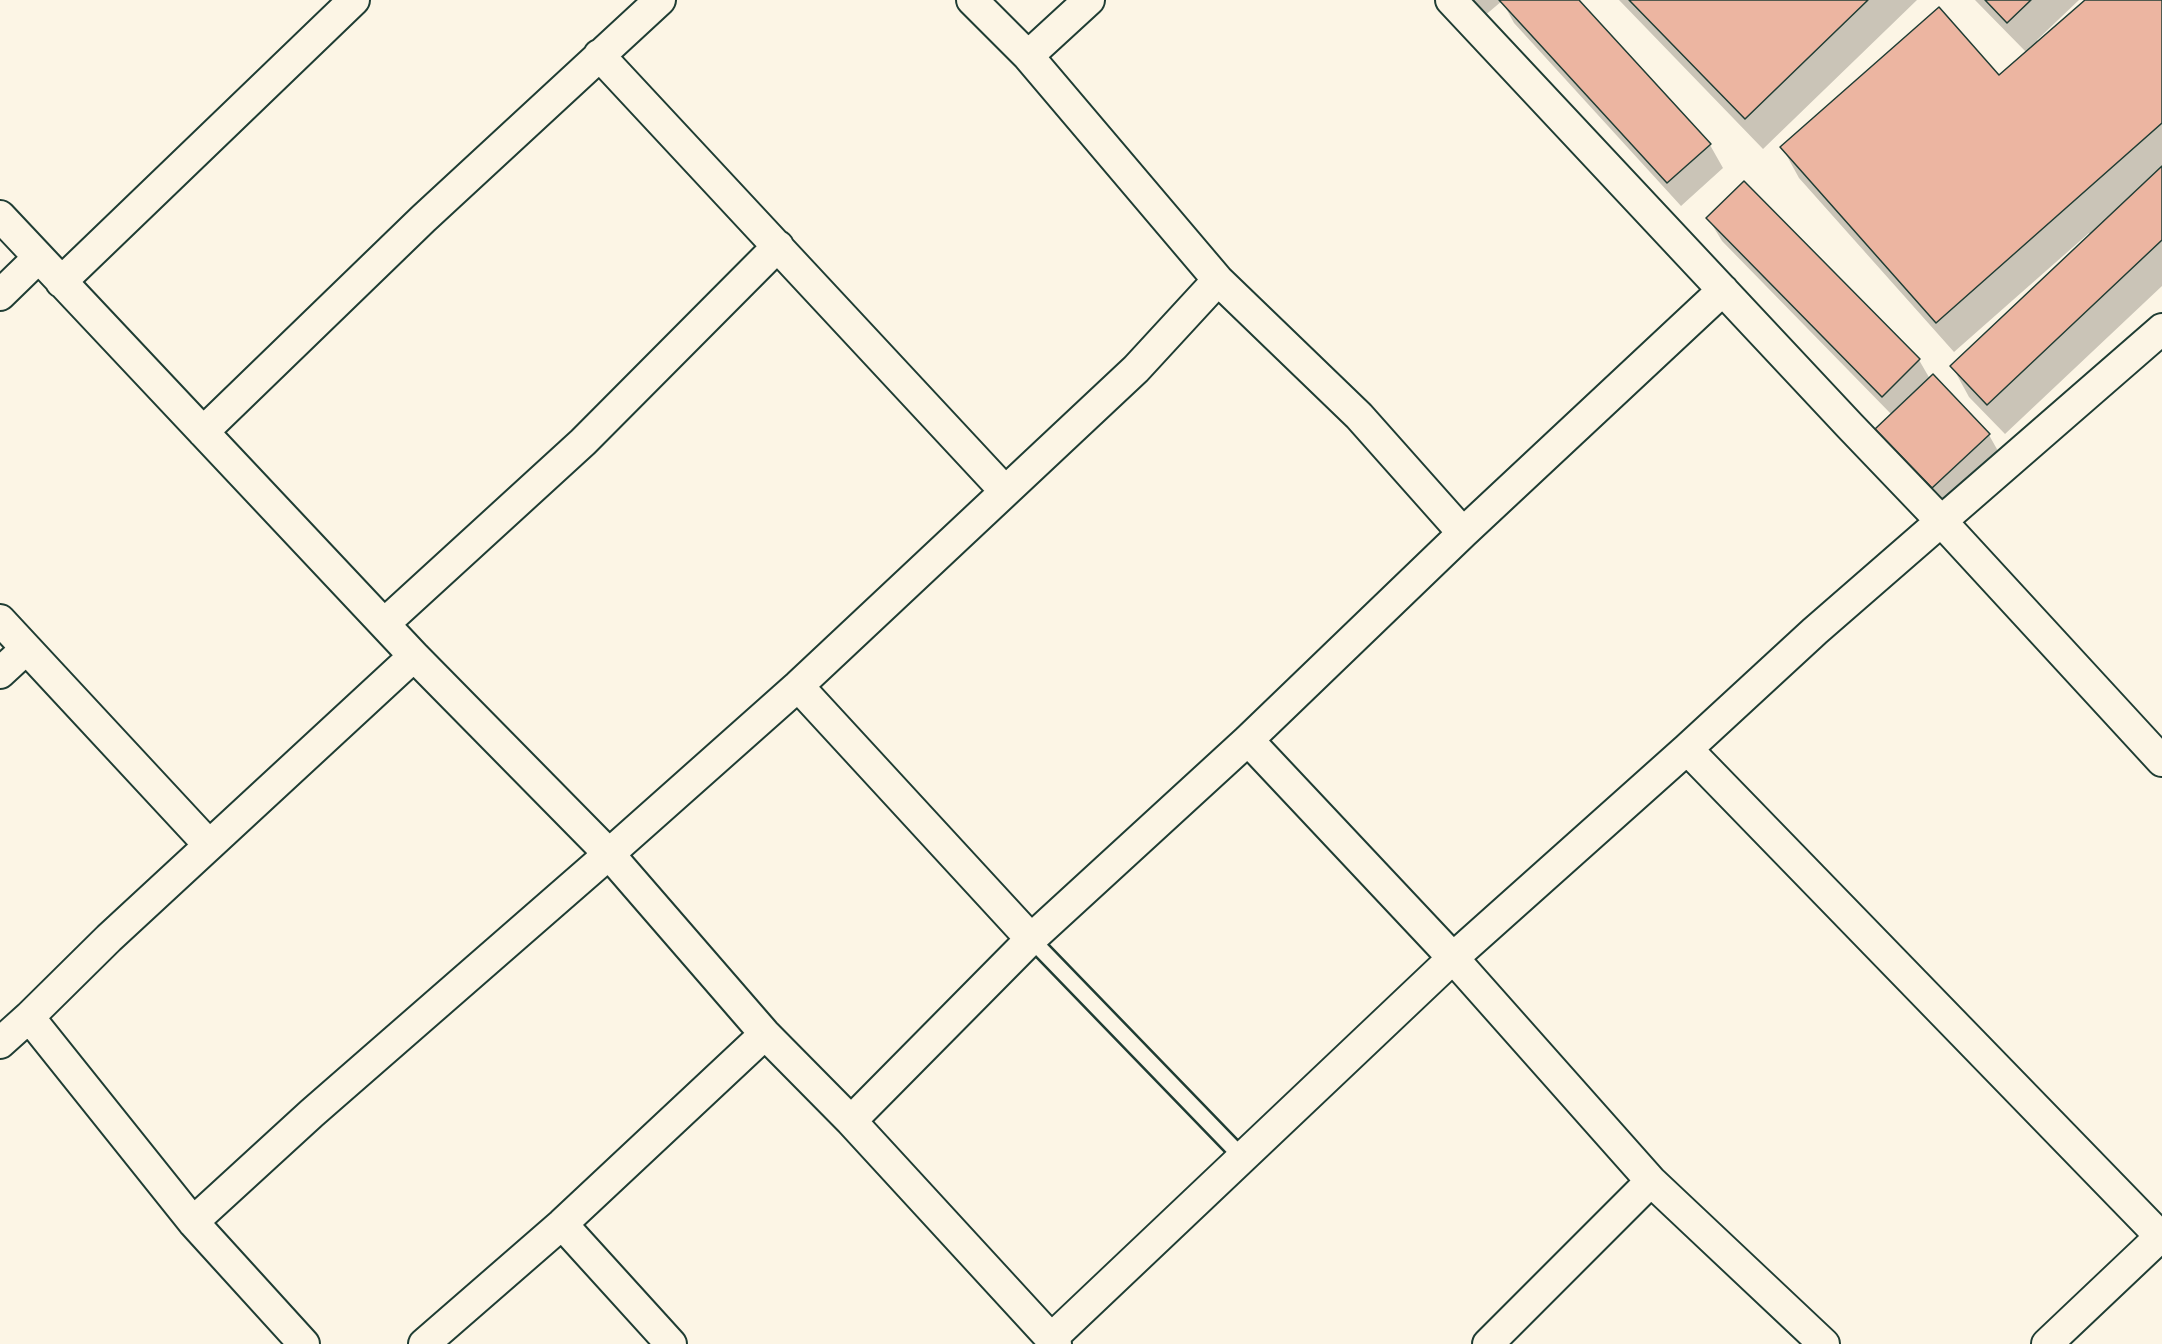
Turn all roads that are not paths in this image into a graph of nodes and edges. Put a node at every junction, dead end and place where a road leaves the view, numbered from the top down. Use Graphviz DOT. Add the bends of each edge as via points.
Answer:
graph roads {
  1 [pos="354,0"];
  2 [pos="660,0"];
  3 [pos="972,0"];
  4 [pos="1089,0"];
  5 [pos="1451,0"];
  6 [pos="599,55"];
  7 [pos="1028,56"];
  8 [pos="0,216"];
  9 [pos="778,246"];
  10 [pos="38,258"];
  11 [pos="1218,280"];
  12 [pos="61,282"];
  13 [pos="1723,290"];
  14 [pos="0,295"];
  15 [pos="2162,329"];
  16 [pos="203,432"];
  17 [pos="1004,490"];
  18 [pos="1942,522"];
  19 [pos="1463,533"];
  20 [pos="0,620"];
  21 [pos="384,624"];
  22 [pos="26,649"];
  23 [pos="414,656"];
  24 [pos="0,673"];
  25 [pos="798,686"];
  26 [pos="1248,740"];
  27 [pos="1687,749"];
  28 [pos="2162,761"];
  29 [pos="209,845"];
  30 [pos="609,854"];
  31 [pos="1031,939"];
  32 [pos="1453,958"];
  33 [pos="29,1017"];
  34 [pos="765,1034"];
  35 [pos="0,1043"];
  36 [pos="851,1121"];
  37 [pos="1242,1157"];
  38 [pos="1651,1181"];
  39 [pos="193,1222"];
  40 [pos="562,1224"];
  41 [pos="2161,1235"];
  42 [pos="1054,1341"];
  43 [pos="304,1344"];
  44 [pos="424,1344"];
  45 [pos="671,1344"];
  46 [pos="1488,1344"];
  47 [pos="1824,1344"];
  48 [pos="2047,1344"];
  1 -- 12 [label="street"];
  2 -- 6 [label="street"];
  3 -- 7 [label="street"];
  4 -- 7 [label="street"];
  5 -- 13 [label="street"];
  6 -- 9 [label="street"];
  6 -- 16 [label="street"];
  7 -- 11 [label="street"];
  8 -- 10 [label="street"];
  9 -- 17 [label="street"];
  9 -- 21 [label="street" via="583,442"];
  10 -- 12 [label="street"];
  10 -- 14 [label="street"];
  11 -- 17 [label="street" via="1136,369"];
  11 -- 19 [label="street" via="1359,417"];
  12 -- 16 [label="street"];
  13 -- 18 [label="street"];
  13 -- 19 [label="street"];
  15 -- 18 [label="street"];
  16 -- 21 [label="street"];
  17 -- 25 [label="street"];
  18 -- 27 [label="street" via="1815,631"];
  18 -- 28 [label="street"];
  19 -- 26 [label="street"];
  20 -- 22 [label="street"];
  21 -- 23 [label="street"];
  22 -- 24 [label="street"];
  22 -- 29 [label="street"];
  23 -- 29 [label="street"];
  23 -- 30 [label="street"];
  25 -- 30 [label="street"];
  25 -- 31 [label="street"];
  26 -- 31 [label="street"];
  26 -- 32 [label="street"];
  27 -- 32 [label="street"];
  27 -- 41 [label="street"];
  29 -- 33 [label="street"];
  30 -- 34 [label="street"];
  30 -- 39 [label="street"];
  31 -- 36 [label="street"];
  31 -- 37 [label="lane"];
  32 -- 37 [label="street"];
  32 -- 38 [label="street"];
  33 -- 35 [label="street"];
  33 -- 39 [label="street"];
  34 -- 36 [label="street"];
  34 -- 40 [label="street"];
  36 -- 42 [label="street"];
  37 -- 42 [label="street"];
  38 -- 46 [label="street"];
  38 -- 47 [label="street"];
  39 -- 43 [label="street"];
  40 -- 44 [label="street"];
  40 -- 45 [label="street"];
  41 -- 48 [label="street"];
}
